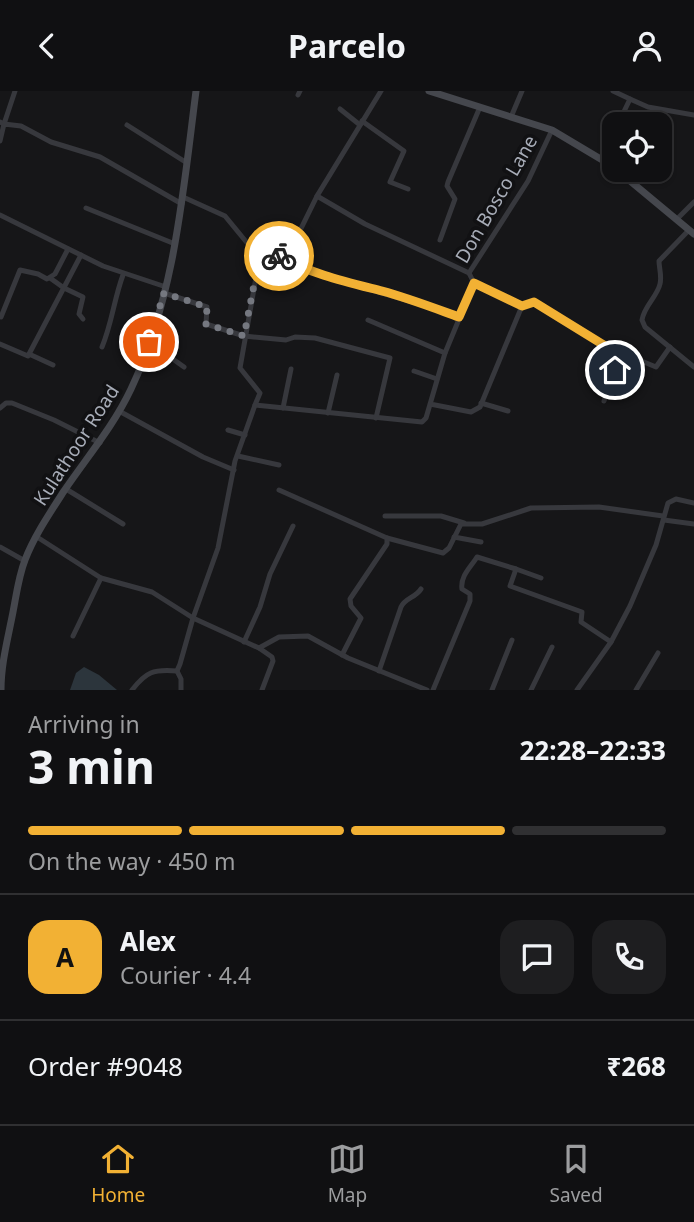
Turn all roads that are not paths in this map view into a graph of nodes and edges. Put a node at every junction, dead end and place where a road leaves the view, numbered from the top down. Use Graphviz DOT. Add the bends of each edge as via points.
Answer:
graph roads {
  1 [pos="15,91"];
  2 [pos="196,91"];
  3 [pos="380,91"];
  4 [pos="429,91"];
  5 [pos="522,91"];
  6 [pos="613,91"];
  7 [pos="439,93"];
  8 [pos="630,99"];
  9 [pos="480,107"];
  10 [pos="340,109"];
  11 [pos="624,112"];
  12 [pos="694,115"];
  13 [pos="511,117"];
  14 [pos="2,123"];
  15 [pos="361,123"];
  16 [pos="127,125"];
  17 [pos="552,130"];
  18 [pos="0,141"];
  19 [pos="602,159"];
  20 [pos="187,163"];
  21 [pos="632,182"];
  22 [pos="408,189"];
  23 [pos="317,196"];
  24 [pos="183,201"];
  25 [pos="694,202"];
  26 [pos="86,208"];
  27 [pos="1,218"];
  28 [pos="677,219"];
  29 [pos="692,232"];
  30 [pos="440,240"];
  31 [pos="175,244"];
  32 [pos="68,249"];
  33 [pos="261,249"];
  34 [pos="81,255"];
  35 [pos="285,260"];
  36 [pos="468,273"];
  37 [pos="123,275"];
  38 [pos="50,278"];
  39 [pos="474,283"];
  40 [pos="64,288"];
  41 [pos="165,290"];
  42 [pos="522,306"];
  43 [pos="0,317"];
  44 [pos="459,317"];
  45 [pos="83,319"];
  46 [pos="368,320"];
  47 [pos="0,325"];
  48 [pos="244,336"];
  49 [pos="149,342"];
  50 [pos="0,344"];
  51 [pos="102,347"];
  52 [pos="607,347"];
  53 [pos="670,347"];
  54 [pos="445,353"];
  55 [pos="29,354"];
  56 [pos="53,365"];
  57 [pos="184,367"];
  58 [pos="694,367"];
  59 [pos="291,369"];
  60 [pos="414,371"];
  61 [pos="337,375"];
  62 [pos="437,379"];
  63 [pos="604,401"];
  64 [pos="481,403"];
  65 [pos="430,404"];
  66 [pos="255,405"];
  67 [pos="0,408"];
  68 [pos="282,408"];
  69 [pos="119,411"];
  70 [pos="508,411"];
  71 [pos="328,412"];
  72 [pos="376,418"];
  73 [pos="228,430"];
  74 [pos="245,435"];
  75 [pos="100,443"];
  76 [pos="238,456"];
  77 [pos="279,465"];
  78 [pos="234,470"];
  79 [pos="66,489"];
  80 [pos="279,490"];
  81 [pos="694,503"];
  82 [pos="385,516"];
  83 [pos="664,518"];
  84 [pos="464,523"];
  85 [pos="123,524"];
  86 [pos="694,524"];
  87 [pos="293,526"];
  88 [pos="37,537"];
  89 [pos="454,537"];
  90 [pos="387,538"];
  91 [pos="481,542"];
  92 [pos="0,547"];
  93 [pos="25,561"];
  94 [pos="516,569"];
  95 [pos="101,577"];
  96 [pos="541,578"];
  97 [pos="421,589"];
  98 [pos="193,618"];
  99 [pos="73,636"];
  100 [pos="512,640"];
  101 [pos="244,642"];
  102 [pos="611,642"];
  103 [pos="552,647"];
  104 [pos="259,648"];
  105 [pos="658,653"];
  106 [pos="342,655"];
  107 [pos="177,671"];
  108 [pos="379,671"];
  109 [pos="1,690"];
  110 [pos="132,690"];
  111 [pos="181,690"];
  112 [pos="262,690"];
  113 [pos="427,690"];
  114 [pos="433,690"];
  115 [pos="492,690"];
  116 [pos="531,690"];
  117 [pos="577,690"];
  118 [pos="636,690"];
  1 -- 14 [label="street"];
  2 -- 20 [label="main road, Kulathoor Road"];
  3 -- 15 [label="street"];
  4 -- 7 [label="main road"];
  5 -- 13 [label="street"];
  6 -- 8 [label="street"];
  7 -- 9 [label="main road"];
  8 -- 11 [label="street"];
  8 -- 12 [label="street"];
  9 -- 13 [label="main road"];
  9 -- 30 [label="street" via="448,182 455,199"];
  10 -- 15 [label="street"];
  13 -- 17 [label="main road"];
  14 -- 18 [label="street"];
  14 -- 24 [label="street" via="100,157"];
  15 -- 22 [label="street" via="404,151 390,182"];
  15 -- 23 [label="street"];
  16 -- 20 [label="street"];
  17 -- 19 [label="main road"];
  17 -- 36 [label="street, Don Bosco Lane" via="528,181"];
  20 -- 24 [label="main road, Kulathoor Road"];
  21 -- 28 [label="main road"];
  23 -- 35 [label="street"];
  23 -- 36 [label="street" via="365,225"];
  24 -- 31 [label="main road, Kulathoor Road"];
  24 -- 33 [label="street" via="225,216 248,244"];
  25 -- 28 [label="street"];
  26 -- 31 [label="street"];
  27 -- 32 [label="street"];
  28 -- 29 [label="main road"];
  29 -- 53 [label="street" via="661,258 660,287 642,316 645,327"];
  31 -- 41 [label="main road, Kulathoor Road"];
  32 -- 34 [label="street"];
  32 -- 38 [label="street"];
  33 -- 35 [label="street"];
  33 -- 48 [label="street"];
  34 -- 37 [label="street"];
  34 -- 40 [label="street"];
  35 -- 44 [label="street"];
  36 -- 39 [label="street, Don Bosco Lane"];
  37 -- 41 [label="street"];
  37 -- 51 [label="street"];
  38 -- 40 [label="street"];
  38 -- 43 [label="street" via="20,270"];
  39 -- 42 [label="street"];
  39 -- 44 [label="street"];
  40 -- 45 [label="street" via="83,297 79,314"];
  40 -- 55 [label="street"];
  41 -- 48 [label="street" via="207,307 206,324"];
  41 -- 49 [label="main road, Kulathoor Road"];
  42 -- 52 [label="street" via="534,302"];
  42 -- 64 [label="street"];
  43 -- 47 [label="street"];
  44 -- 54 [label="street"];
  46 -- 54 [label="street"];
  48 -- 66 [label="street" via="240,368 260,393"];
  48 -- 72 [label="street" via="315,338 390,358"];
  49 -- 57 [label="street"];
  49 -- 69 [label="main road, Kulathoor Road"];
  50 -- 55 [label="street"];
  52 -- 53 [label="street" via="656,367"];
  52 -- 63 [label="street" via="615,370"];
  53 -- 58 [label="street"];
  54 -- 62 [label="street"];
  55 -- 56 [label="street"];
  59 -- 68 [label="street"];
  60 -- 62 [label="street"];
  61 -- 71 [label="street"];
  62 -- 65 [label="street"];
  64 -- 65 [label="street" via="471,412"];
  64 -- 70 [label="street"];
  65 -- 72 [label="street" via="422,422"];
  66 -- 68 [label="street"];
  66 -- 74 [label="street"];
  67 -- 75 [label="street" via="12,403"];
  68 -- 71 [label="street"];
  69 -- 75 [label="main road, Kulathoor Road"];
  69 -- 78 [label="street"];
  71 -- 72 [label="street"];
  73 -- 74 [label="street"];
  74 -- 76 [label="street"];
  75 -- 79 [label="main road, Kulathoor Road"];
  76 -- 77 [label="street"];
  76 -- 78 [label="street"];
  78 -- 98 [label="street" via="218,548"];
  79 -- 85 [label="street"];
  79 -- 88 [label="main road, Kulathoor Road"];
  80 -- 90 [label="street"];
  81 -- 83 [label="street" via="673,499"];
  82 -- 84 [label="street" via="441,516"];
  83 -- 84 [label="street" via="599,507 531,508 482,524"];
  83 -- 86 [label="street"];
  83 -- 102 [label="street"];
  84 -- 89 [label="street"];
  87 -- 101 [label="street"];
  88 -- 93 [label="main road, Kulathoor Road"];
  88 -- 95 [label="street"];
  89 -- 90 [label="street" via="443,554"];
  89 -- 91 [label="street"];
  90 -- 106 [label="street" via="350,599 361,618"];
  92 -- 93 [label="street"];
  93 -- 109 [label="main road, Kulathoor Road" via="1,665"];
  94 -- 96 [label="street"];
  94 -- 102 [label="street" via="510,586 582,612 581,622"];
  94 -- 114 [label="street" via="477,557 467,569 461,585 470,601"];
  95 -- 98 [label="street" via="152,592"];
  95 -- 99 [label="street"];
  97 -- 108 [label="street" via="401,607"];
  98 -- 101 [label="street"];
  98 -- 107 [label="street"];
  100 -- 115 [label="street"];
  101 -- 104 [label="street"];
  102 -- 117 [label="street"];
  103 -- 116 [label="street"];
  104 -- 106 [label="street" via="279,637 308,636"];
  104 -- 112 [label="street" via="273,661"];
  105 -- 118 [label="street"];
  106 -- 108 [label="street"];
  107 -- 110 [label="street" via="144,675"];
  107 -- 111 [label="street"];
  108 -- 113 [label="street"];
}
